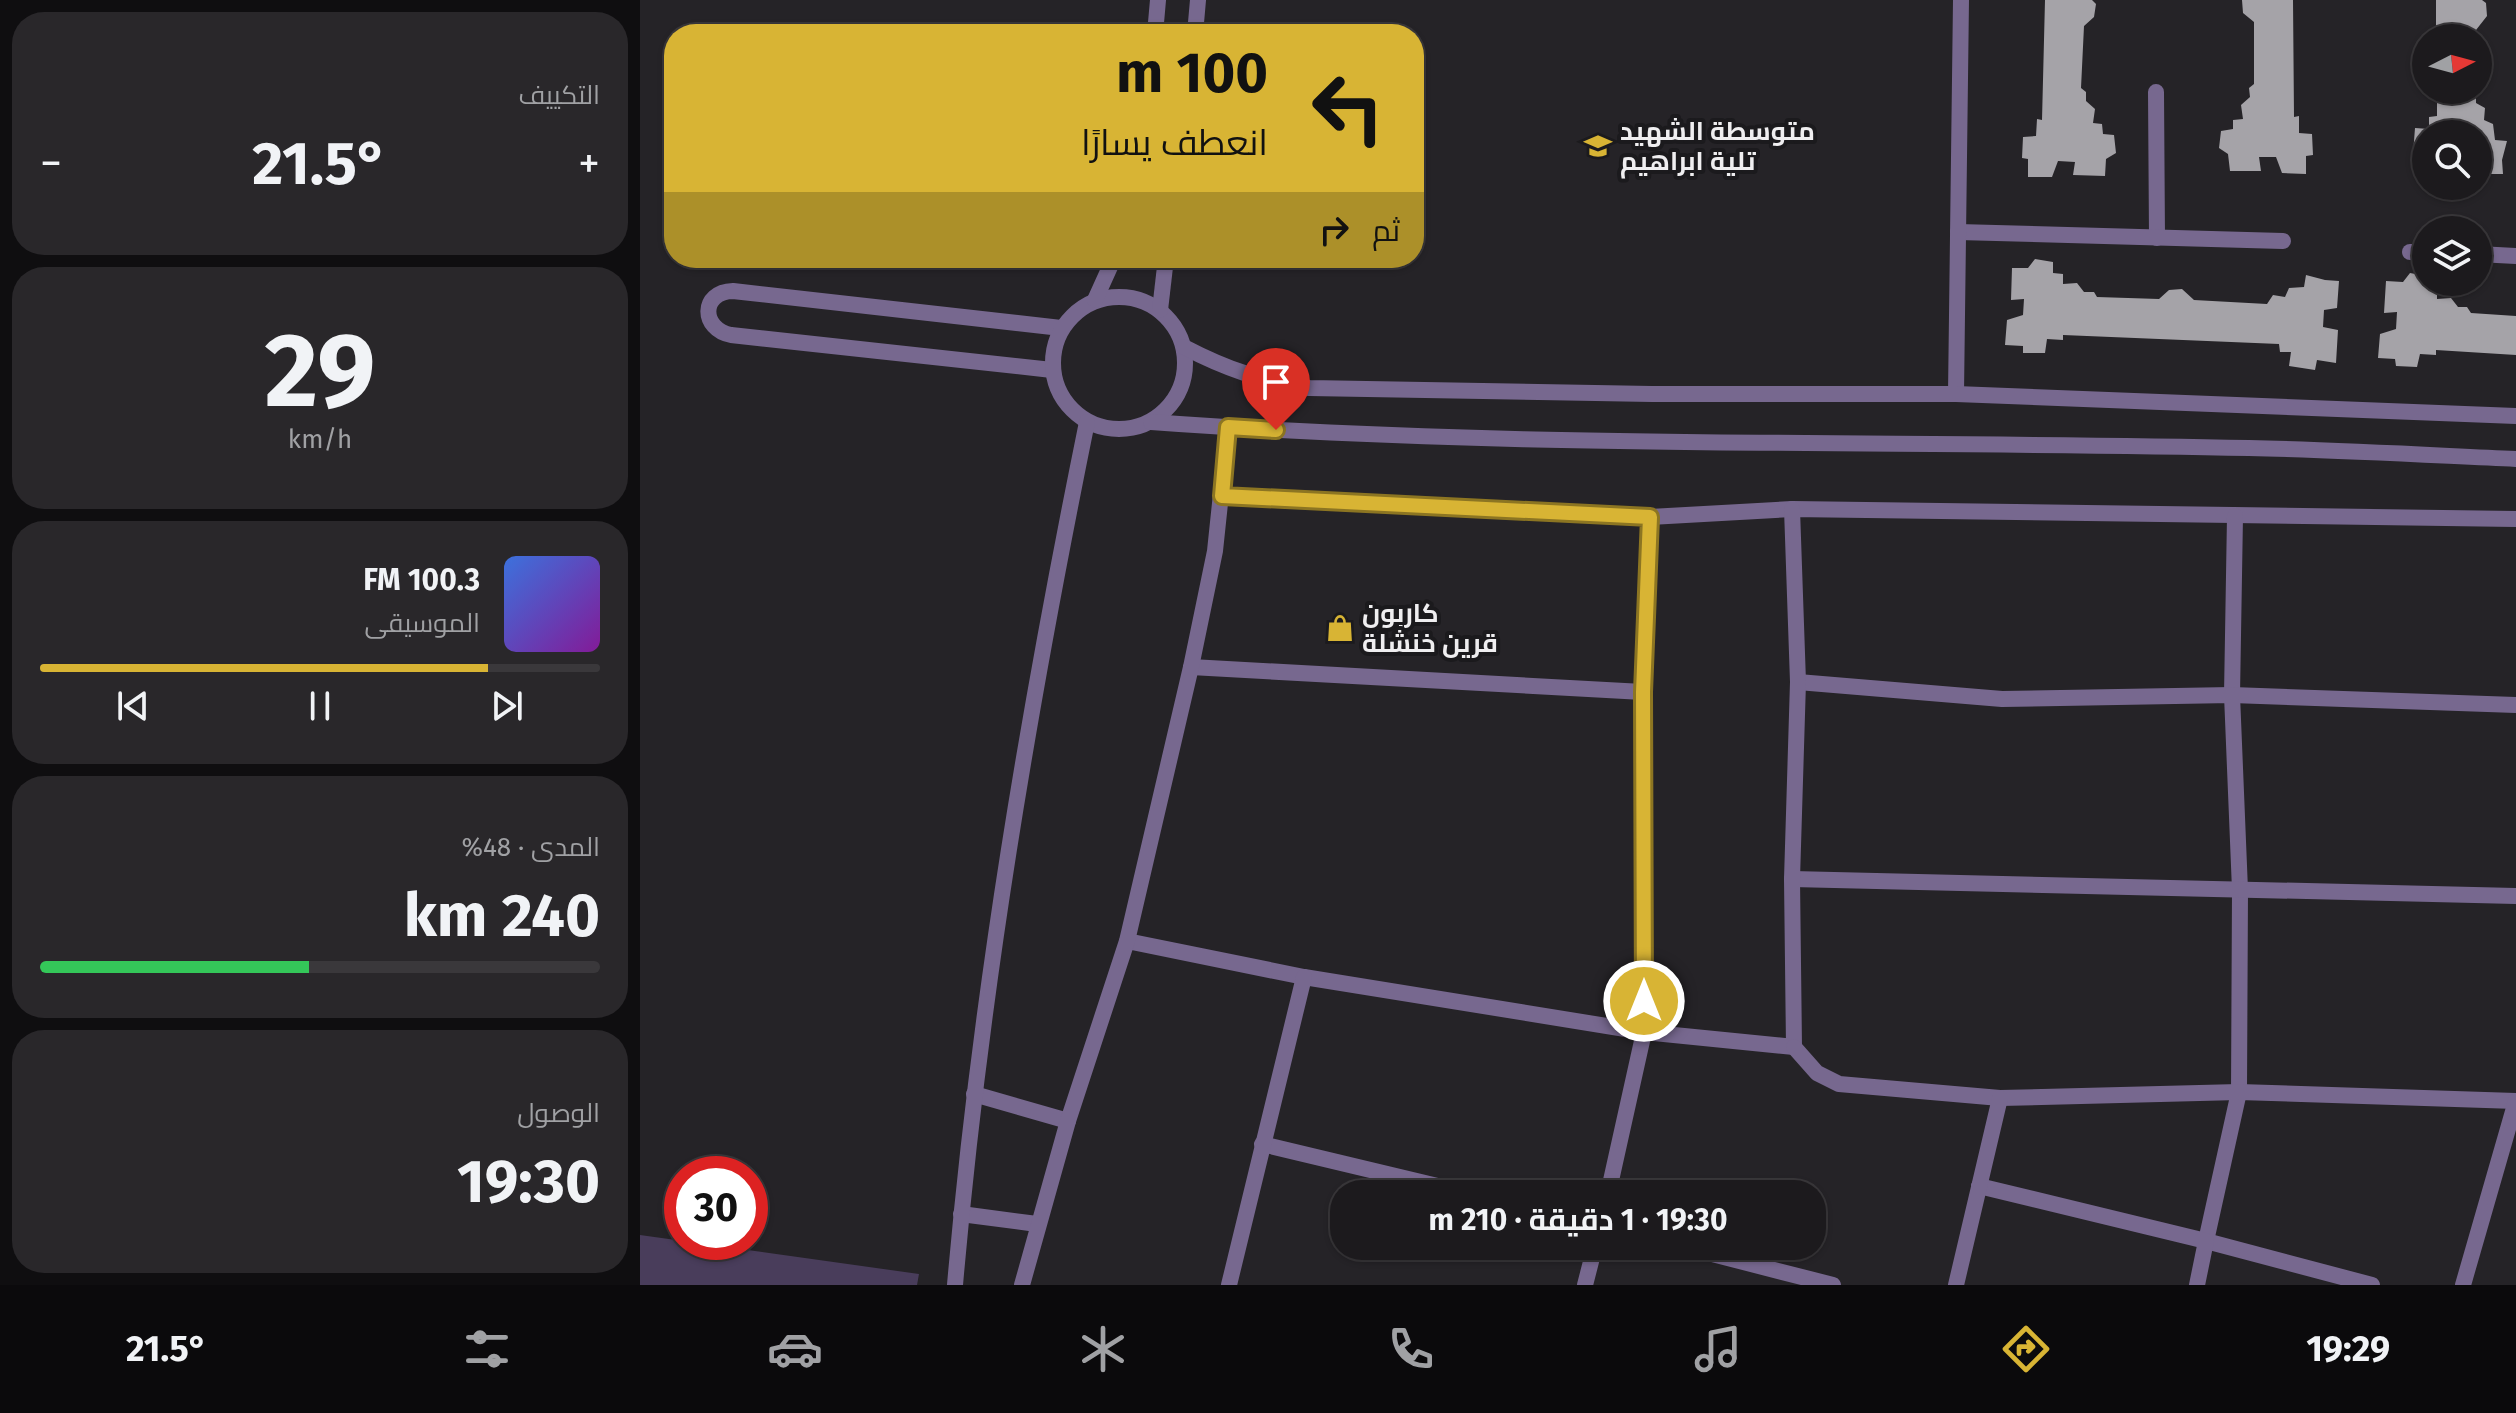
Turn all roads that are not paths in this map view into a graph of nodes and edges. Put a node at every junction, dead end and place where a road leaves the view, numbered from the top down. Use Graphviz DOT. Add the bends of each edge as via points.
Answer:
graph roads {
  1 [pos="1158,0"];
  2 [pos="1198,0"];
  3 [pos="1961,0"];
  4 [pos="1156,24"];
  5 [pos="1196,24"];
  6 [pos="2156,92"];
  7 [pos="1958,232"];
  8 [pos="2157,238"];
  9 [pos="2283,241"];
  10 [pos="2492,255"];
  11 [pos="2516,256"];
  12 [pos="1109,268"];
  13 [pos="1165,268"];
  14 [pos="1095,300"];
  15 [pos="1160,310"];
  16 [pos="1061,328"];
  17 [pos="1184,347"];
  18 [pos="1052,370"];
  19 [pos="1956,394"];
  20 [pos="2516,416"];
  21 [pos="1087,422"];
  22 [pos="1151,422"];
  23 [pos="1228,427"];
  24 [pos="2516,459"];
  25 [pos="1222,496"];
  26 [pos="1792,509"];
  27 [pos="2235,516"];
  28 [pos="1650,517"];
  29 [pos="2516,519"];
  30 [pos="1191,667"];
  31 [pos="1798,682"];
  32 [pos="1643,692"];
  33 [pos="2232,695"];
  34 [pos="2516,705"];
  35 [pos="1792,879"];
  36 [pos="2240,890"];
  37 [pos="2516,896"];
  38 [pos="1127,941"];
  39 [pos="1304,977"];
  40 [pos="1644,1032"];
  41 [pos="1794,1047"];
  42 [pos="2239,1092"];
  43 [pos="974,1094"];
  44 [pos="2000,1098"];
  45 [pos="2516,1101"];
  46 [pos="1068,1121"];
  47 [pos="1262,1144"];
  48 [pos="1412,1180"];
  49 [pos="1611,1180"];
  50 [pos="1979,1186"];
  51 [pos="961,1214"];
  52 [pos="1037,1224"];
  53 [pos="2206,1241"];
  54 [pos="1591,1260"];
  55 [pos="1736,1260"];
  56 [pos="955,1285"];
  57 [pos="1022,1285"];
  58 [pos="1229,1285"];
  59 [pos="1585,1285"];
  60 [pos="1833,1285"];
  61 [pos="1956,1285"];
  62 [pos="2197,1285"];
  63 [pos="2372,1285"];
  64 [pos="2463,1285"];
  1 -- 4 [label="street"];
  2 -- 5 [label="street"];
  3 -- 7 [label="street"];
  6 -- 8 [label="street"];
  7 -- 8 [label="street"];
  7 -- 19 [label="street"];
  8 -- 9 [label="street"];
  10 -- 11 [label="street"];
  12 -- 14 [label="street"];
  13 -- 15 [label="street"];
  14 -- 15 [label="street" via="1117,295"];
  14 -- 16 [label="street"];
  15 -- 17 [label="street"];
  16 -- 18 [label="street"];
  16 -- 18 [label="street" via="733,291 720,293 708,309 717,329 731,335"];
  17 -- 19 [label="street" via="1224,368 1309,388"];
  17 -- 22 [label="street" via="1180,390"];
  18 -- 21 [label="street" via="1070,409"];
  19 -- 20 [label="street"];
  21 -- 22 [label="street" via="1108,429"];
  21 -- 43 [label="street" via="1031,717"];
  22 -- 23 [label="street"];
  23 -- 24 [label="street" via="1656,441 2252,448"];
  23 -- 25 [label="street"];
  25 -- 28 [label="street"];
  25 -- 30 [label="street"];
  26 -- 27 [label="street"];
  26 -- 28 [label="street"];
  26 -- 31 [label="street"];
  27 -- 29 [label="street"];
  27 -- 33 [label="street"];
  28 -- 32 [label="street"];
  30 -- 32 [label="street"];
  30 -- 38 [label="street"];
  31 -- 33 [label="street" via="2002,699"];
  31 -- 35 [label="street"];
  32 -- 40 [label="street"];
  33 -- 34 [label="street"];
  33 -- 36 [label="street"];
  35 -- 36 [label="street"];
  35 -- 41 [label="street"];
  36 -- 37 [label="street"];
  36 -- 42 [label="street"];
  38 -- 39 [label="street"];
  38 -- 46 [label="street"];
  39 -- 40 [label="street"];
  39 -- 47 [label="street"];
  40 -- 41 [label="street"];
  40 -- 49 [label="street"];
  41 -- 44 [label="street" via="1817,1073 1839,1084"];
  42 -- 44 [label="street"];
  42 -- 45 [label="street"];
  42 -- 53 [label="street"];
  43 -- 46 [label="street"];
  43 -- 51 [label="street"];
  44 -- 50 [label="street"];
  45 -- 64 [label="street"];
  46 -- 52 [label="street"];
  47 -- 48 [label="street"];
  47 -- 58 [label="street"];
  50 -- 53 [label="street"];
  50 -- 61 [label="street"];
  51 -- 52 [label="street"];
  51 -- 56 [label="street"];
  52 -- 57 [label="street"];
  53 -- 62 [label="street"];
  53 -- 63 [label="street"];
  54 -- 59 [label="street"];
  55 -- 60 [label="street"];
}
